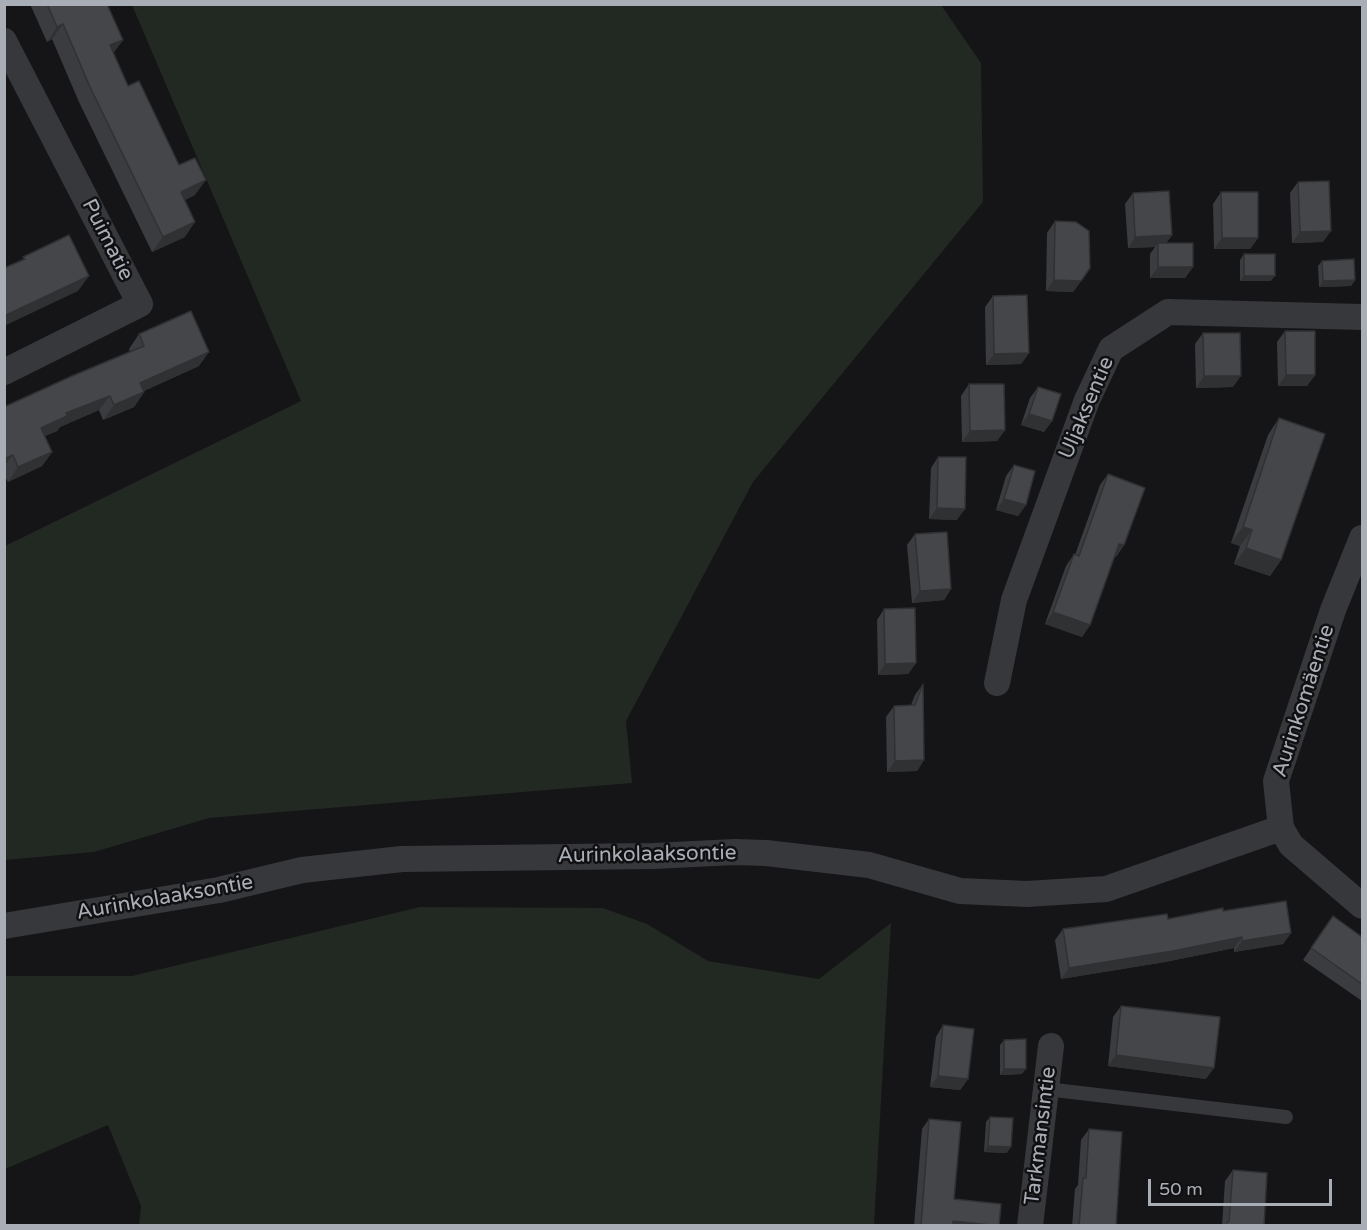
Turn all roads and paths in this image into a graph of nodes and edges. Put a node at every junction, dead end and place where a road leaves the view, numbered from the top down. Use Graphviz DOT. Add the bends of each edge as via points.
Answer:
graph roads {
  1 [pos="4,41"];
  2 [pos="1362,317"];
  3 [pos="4,372"];
  4 [pos="1362,538"];
  5 [pos="997,683"];
  6 [pos="1281,828"];
  7 [pos="1362,906"];
  8 [pos="4,926"];
  9 [pos="1051,1047"];
  10 [pos="1046,1089"];
  11 [pos="1286,1117"];
  12 [pos="1030,1226"];
  1 -- 3 [label="street, Puimatie" via="140,304"];
  2 -- 5 [label="street, Uljaksentie" via="1168,312 1111,349 1087,400 1014,600"];
  4 -- 6 [label="street, Aurinkomäentie" via="1333,610 1276,781"];
  6 -- 7 [label="street" via="1291,845"];
  6 -- 8 [label="street, Aurinkolaaksontie" via="1106,889 1027,894 960,891 868,865 756,853 402,859 302,870 219,890"];
  9 -- 10 [label="street, Tarkmansintie"];
  10 -- 11 [label="lane"];
  10 -- 12 [label="street, Tarkmansintie"];
}
